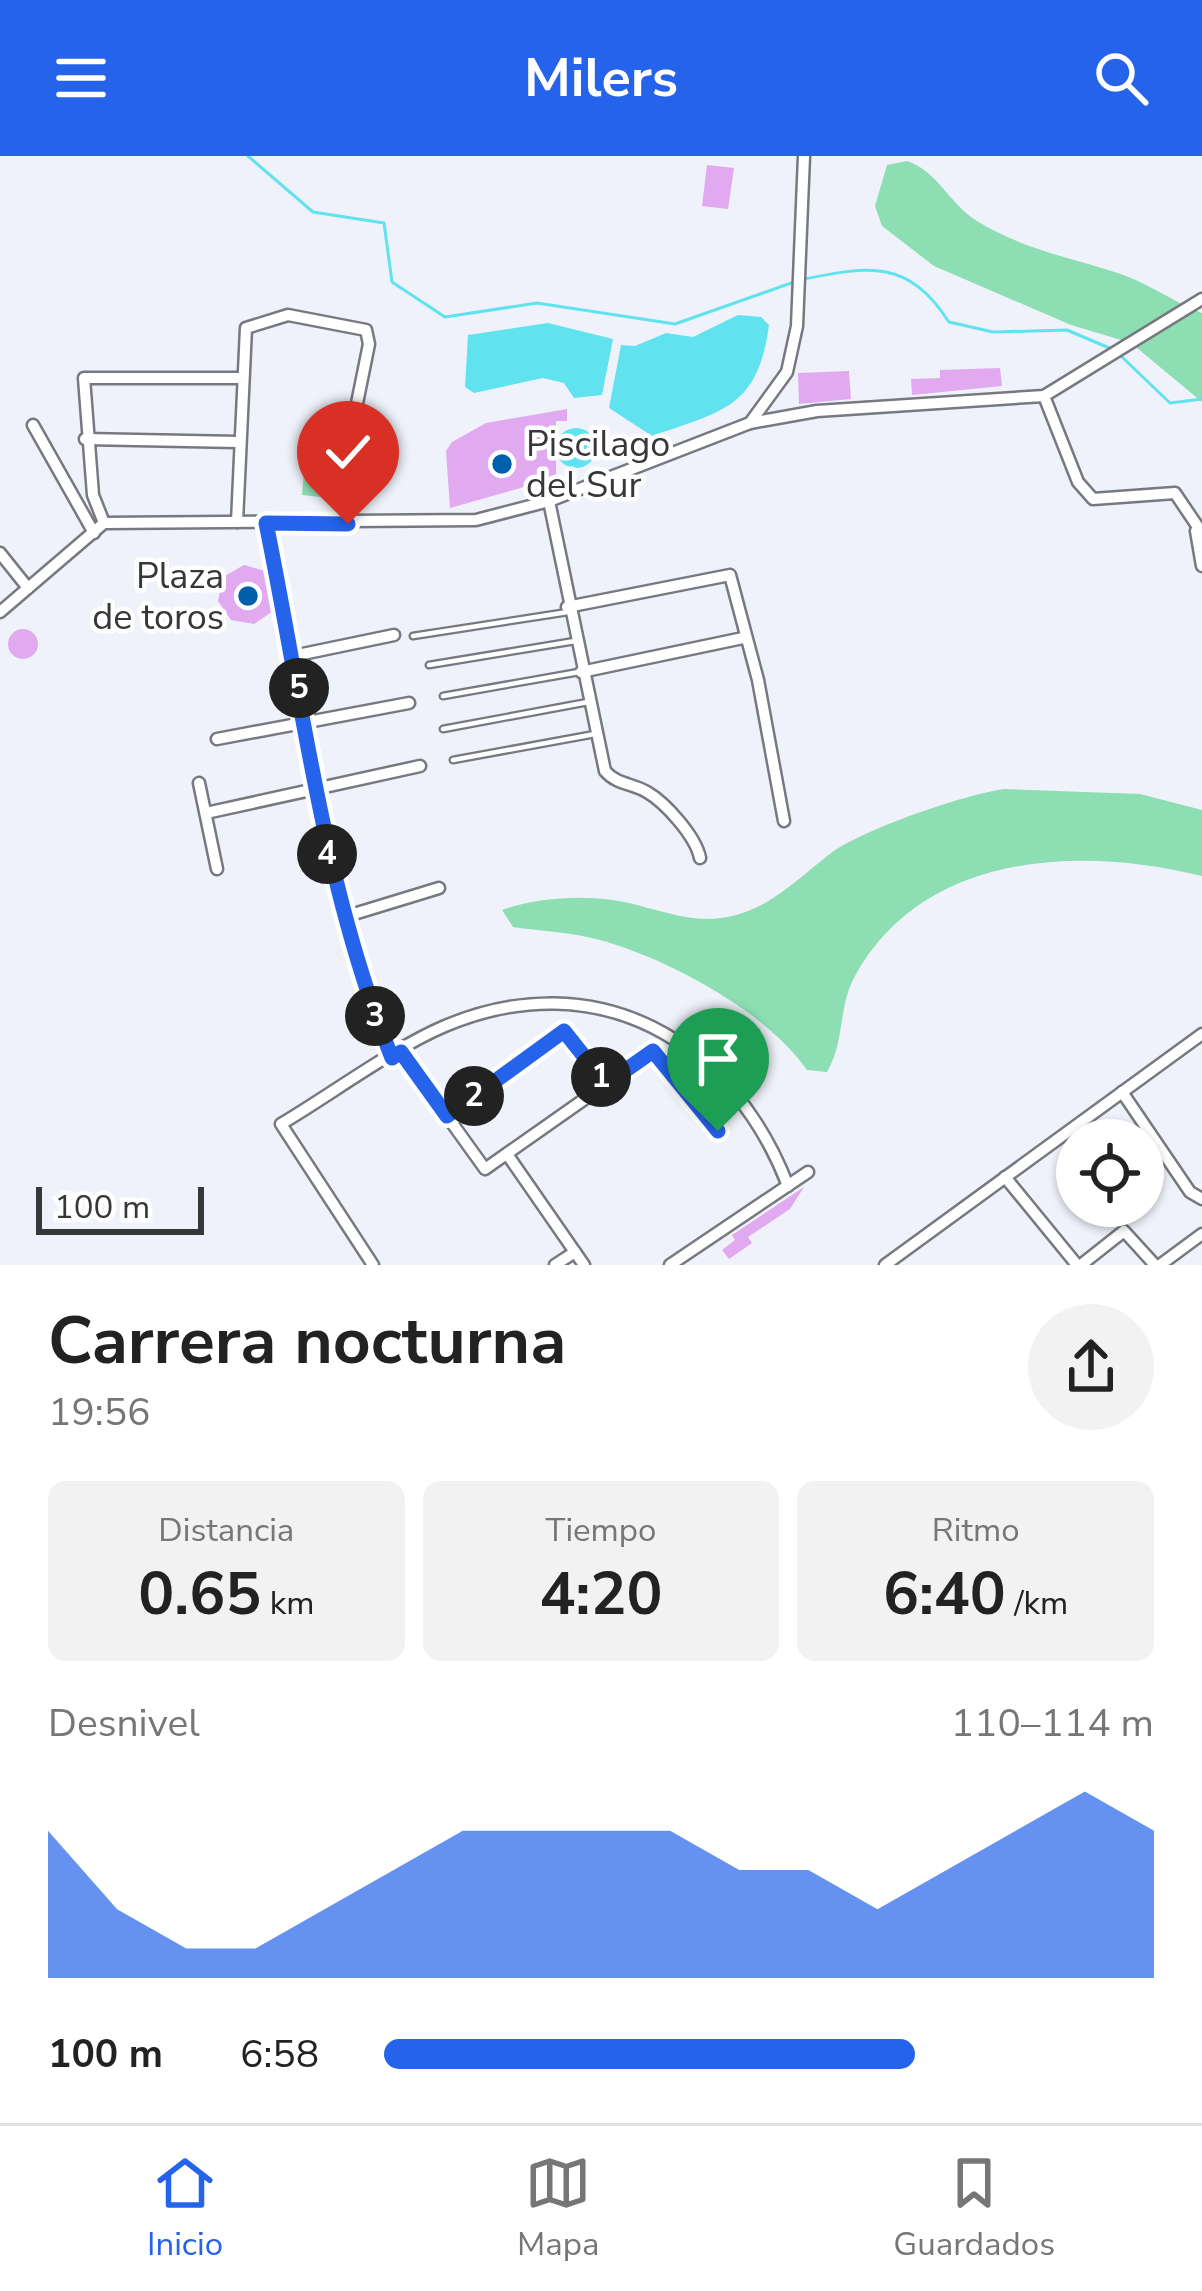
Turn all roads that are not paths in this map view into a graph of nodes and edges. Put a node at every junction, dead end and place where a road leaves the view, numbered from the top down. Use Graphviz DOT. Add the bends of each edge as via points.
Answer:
graph roads {
  1 [pos="804,156"];
  2 [pos="1202,299"];
  3 [pos="240,378"];
  4 [pos="1043,396"];
  5 [pos="750,423"];
  6 [pos="33,425"];
  7 [pos="352,428"];
  8 [pos="85,439"];
  9 [pos="238,442"];
  10 [pos="549,501"];
  11 [pos="104,523"];
  12 [pos="237,523"];
  13 [pos="266,523"];
  14 [pos="1199,532"];
  15 [pos="94,533"];
  16 [pos="0,553"];
  17 [pos="1202,566"];
  18 [pos="28,588"];
  19 [pos="568,609"];
  20 [pos="0,612"];
  21 [pos="394,635"];
  22 [pos="413,636"];
  23 [pos="743,638"];
  24 [pos="574,641"];
  25 [pos="293,656"];
  26 [pos="429,664"];
  27 [pos="581,672"];
  28 [pos="442,696"];
  29 [pos="588,702"];
  30 [pos="409,703"];
  31 [pos="305,722"];
  32 [pos="442,729"];
  33 [pos="595,734"];
  34 [pos="218,739"];
  35 [pos="453,760"];
  36 [pos="419,766"];
  37 [pos="200,783"];
  38 [pos="315,788"];
  39 [pos="206,813"];
  40 [pos="784,821"];
  41 [pos="700,858"];
  42 [pos="217,868"];
  43 [pos="439,888"];
  44 [pos="344,917"];
  45 [pos="1202,1034"];
  46 [pos="396,1055"];
  47 [pos="606,1084"];
  48 [pos="1122,1092"];
  49 [pos="447,1116"];
  50 [pos="718,1131"];
  51 [pos="507,1154"];
  52 [pos="808,1172"];
  53 [pos="1005,1178"];
  54 [pos="788,1186"];
  55 [pos="1202,1199"];
  56 [pos="1202,1234"];
  57 [pos="574,1252"];
  58 [pos="373,1265"];
  59 [pos="555,1265"];
  60 [pos="584,1265"];
  61 [pos="670,1265"];
  62 [pos="885,1265"];
  63 [pos="1079,1265"];
  64 [pos="1157,1265"];
  1 -- 5 [label="street" via="797,326 787,372"];
  2 -- 4 [label="street"];
  3 -- 7 [label="street" via="246,328 259,320 288,315 366,330"];
  3 -- 8 [label="street" via="84,378"];
  3 -- 9 [label="street"];
  4 -- 5 [label="street"];
  4 -- 14 [label="street" via="1078,482 1093,499 1175,493"];
  5 -- 10 [label="street"];
  6 -- 15 [label="street"];
  8 -- 9 [label="street"];
  8 -- 11 [label="street"];
  9 -- 12 [label="street"];
  10 -- 13 [label="street" via="426,524"];
  10 -- 19 [label="street"];
  11 -- 12 [label="street"];
  11 -- 15 [label="street"];
  12 -- 13 [label="street"];
  13 -- 25 [label="street"];
  14 -- 17 [label="street"];
  15 -- 18 [label="street"];
  16 -- 18 [label="street"];
  18 -- 20 [label="street"];
  19 -- 22 [label="lane"];
  19 -- 23 [label="street" via="730,574"];
  19 -- 24 [label="street"];
  21 -- 25 [label="street"];
  23 -- 27 [label="street"];
  23 -- 40 [label="street"];
  24 -- 26 [label="lane"];
  24 -- 27 [label="street"];
  25 -- 31 [label="street"];
  27 -- 28 [label="lane"];
  27 -- 29 [label="street"];
  29 -- 32 [label="lane"];
  29 -- 33 [label="street"];
  30 -- 31 [label="street"];
  31 -- 34 [label="street"];
  31 -- 38 [label="street"];
  33 -- 35 [label="lane"];
  33 -- 41 [label="street" via="605,771 656,798"];
  36 -- 38 [label="street"];
  37 -- 39 [label="street"];
  38 -- 39 [label="street"];
  38 -- 44 [label="street"];
  39 -- 42 [label="street"];
  43 -- 44 [label="street"];
  44 -- 46 [label="street" via="358,975"];
  45 -- 48 [label="street"];
  46 -- 49 [label="street"];
  46 -- 54 [label="street" via="441,1027 502,1008 582,1005 629,1017 674,1037 734,1088 771,1141"];
  46 -- 58 [label="street" via="280,1124"];
  47 -- 49 [label="street" via="564,1031"];
  47 -- 50 [label="street" via="653,1051"];
  47 -- 51 [label="street"];
  48 -- 53 [label="street"];
  48 -- 55 [label="street"];
  49 -- 51 [label="street" via="485,1169"];
  51 -- 57 [label="street"];
  52 -- 54 [label="street"];
  53 -- 62 [label="street"];
  53 -- 63 [label="street"];
  54 -- 61 [label="street"];
  56 -- 64 [label="street"];
  57 -- 59 [label="street"];
  57 -- 60 [label="street"];
  63 -- 64 [label="street" via="1124,1231"];
}
